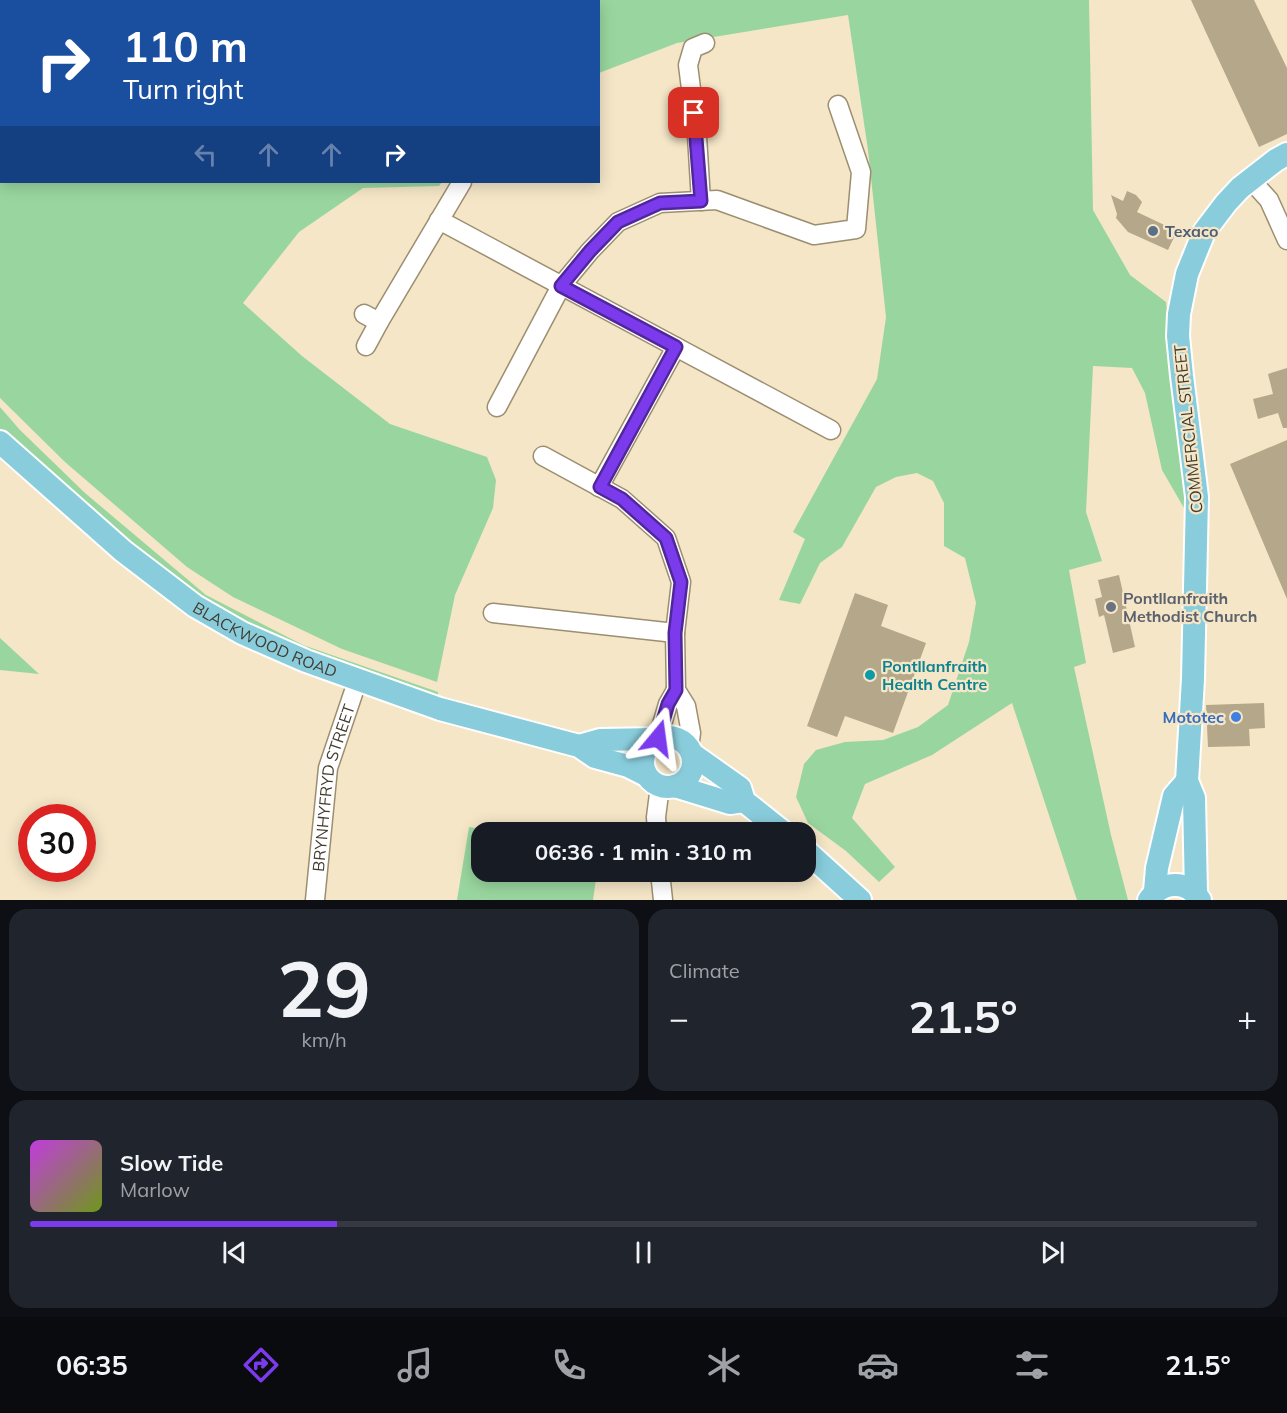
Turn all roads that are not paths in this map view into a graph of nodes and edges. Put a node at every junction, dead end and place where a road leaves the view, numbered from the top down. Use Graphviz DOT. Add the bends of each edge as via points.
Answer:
graph roads {
  1 [pos="705,43"];
  2 [pos="838,105"];
  3 [pos="1287,154"];
  4 [pos="1250,179"];
  5 [pos="461,183"];
  6 [pos="701,201"];
  7 [pos="439,220"];
  8 [pos="1287,240"];
  9 [pos="561,286"];
  10 [pos="366,346"];
  11 [pos="676,347"];
  12 [pos="497,407"];
  13 [pos="831,430"];
  14 [pos="0,442"];
  15 [pos="543,456"];
  16 [pos="600,487"];
  17 [pos="493,613"];
  18 [pos="675,633"];
  19 [pos="358,679"];
  20 [pos="676,690"];
  21 [pos="657,739"];
  22 [pos="579,746"];
  23 [pos="690,751"];
  24 [pos="1187,781"];
  25 [pos="660,782"];
  26 [pos="744,801"];
  27 [pos="656,822"];
  28 [pos="770,822"];
  29 [pos="816,861"];
  30 [pos="661,882"];
  31 [pos="1152,896"];
  32 [pos="1198,897"];
  33 [pos="315,900"];
  34 [pos="663,900"];
  35 [pos="860,900"];
  1 -- 6 [label="street" via="693,48 688,65"];
  2 -- 6 [label="street" via="861,172 856,229 814,235 717,200"];
  3 -- 4 [label="main road, COMMERCIAL STREET"];
  4 -- 8 [label="street" via="1269,200"];
  4 -- 24 [label="main road, COMMERCIAL STREET" via="1226,202 1204,232 1186,274 1179,314 1178,336 1197,496"];
  5 -- 7 [label="street"];
  6 -- 9 [label="street" via="660,203 618,222"];
  7 -- 9 [label="street"];
  7 -- 10 [label="street" via="372,318"];
  9 -- 11 [label="street"];
  9 -- 12 [label="street"];
  11 -- 13 [label="street"];
  11 -- 16 [label="street"];
  14 -- 19 [label="main road, BLACKWOOD ROAD" via="123,551 195,606 242,633"];
  15 -- 16 [label="street"];
  16 -- 18 [label="street" via="622,499 666,538 681,582"];
  17 -- 18 [label="street"];
  18 -- 20 [label="street"];
  19 -- 22 [label="main road, BLACKWOOD ROAD" via="440,709"];
  19 -- 33 [label="street, BRYNHYFRYD STREET" via="328,768"];
  20 -- 21 [label="street"];
  20 -- 23 [label="street" via="686,705"];
  21 -- 22 [label="main road, BLACKWOOD ROAD" via="600,740"];
  21 -- 23 [label="main road" via="672,736"];
  21 -- 25 [label="main road" via="643,760"];
  22 -- 25 [label="main road, BLACKWOOD ROAD" via="595,758 628,766"];
  23 -- 25 [label="main road" via="693,764 684,781"];
  23 -- 26 [label="main road" via="740,788"];
  24 -- 31 [label="main road, COMMERCIAL STREET" via="1174,796"];
  24 -- 32 [label="main road, COMMERCIAL STREET" via="1194,798"];
  25 -- 26 [label="main road, BLACKWOOD ROAD" via="730,803"];
  25 -- 27 [label="street"];
  26 -- 28 [label="main road"];
  29 -- 35 [label="main road"];
  30 -- 34 [label="street"];
  31 -- 32 [label="main road, COMMERCIAL STREET" via="1166,885 1176,884 1188,887"];
}
